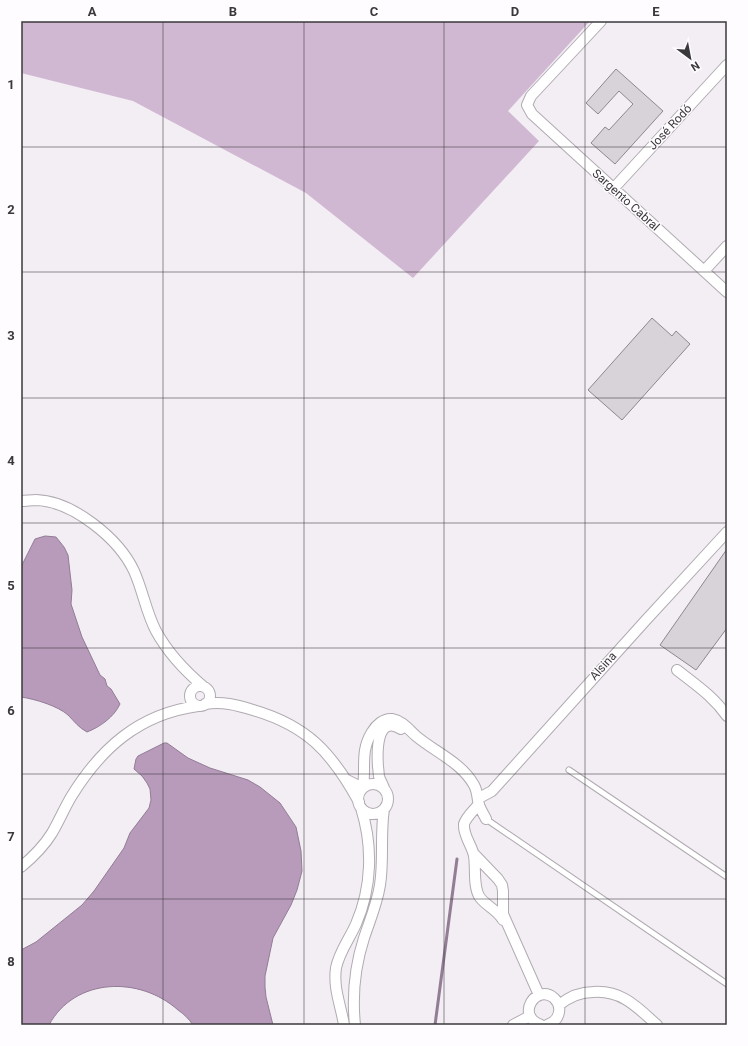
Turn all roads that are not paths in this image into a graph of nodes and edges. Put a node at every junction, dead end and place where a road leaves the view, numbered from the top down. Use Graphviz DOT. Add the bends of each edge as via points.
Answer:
graph roads {
  1 [pos="601,21"];
  2 [pos="727,65"];
  3 [pos="613,189"];
  4 [pos="727,246"];
  5 [pos="704,271"];
  6 [pos="727,292"];
  7 [pos="21,502"];
  8 [pos="727,532"];
  9 [pos="676,670"];
  10 [pos="188,674"];
  11 [pos="207,690"];
  12 [pos="190,695"];
  13 [pos="222,702"];
  14 [pos="202,705"];
  15 [pos="177,710"];
  16 [pos="727,716"];
  17 [pos="416,736"];
  18 [pos="569,770"];
  19 [pos="347,780"];
  20 [pos="363,788"];
  21 [pos="384,788"];
  22 [pos="479,801"];
  23 [pos="360,805"];
  24 [pos="384,809"];
  25 [pos="486,819"];
  26 [pos="474,854"];
  27 [pos="21,867"];
  28 [pos="727,877"];
  29 [pos="506,925"];
  30 [pos="344,948"];
  31 [pos="359,956"];
  32 [pos="727,984"];
  33 [pos="539,995"];
  34 [pos="354,998"];
  35 [pos="338,999"];
  36 [pos="559,1005"];
  37 [pos="530,1016"];
  38 [pos="344,1025"];
  39 [pos="355,1025"];
  40 [pos="514,1025"];
  41 [pos="541,1025"];
  42 [pos="547,1025"];
  43 [pos="657,1025"];
  1 -- 3 [label="street, Sargento Cabral" via="531,96 527,105 532,114"];
  2 -- 3 [label="street, José Rodó"];
  3 -- 5 [label="street, Sargento Cabral"];
  4 -- 5 [label="street"];
  5 -- 6 [label="street, Sargento Cabral"];
  7 -- 10 [label="street" via="35,500 56,504 83,517 108,536 133,569 157,632"];
  8 -- 22 [label="street, Alsina" via="492,791"];
  9 -- 16 [label="street" via="702,688"];
  10 -- 11 [label="street"];
  10 -- 12 [label="street" via="191,680"];
  11 -- 12 [label="street" via="200,686 194,688"];
  11 -- 13 [label="street"];
  11 -- 14 [label="street" via="209,700"];
  12 -- 14 [label="street" via="193,703"];
  12 -- 15 [label="street"];
  13 -- 14 [label="street"];
  13 -- 19 [label="street" via="266,714 296,728 319,746"];
  14 -- 15 [label="street"];
  15 -- 27 [label="street" via="140,725 106,750 71,797 52,833"];
  17 -- 20 [label="street" via="392,719 377,725 365,748"];
  17 -- 21 [label="street" via="394,726 387,727 380,734 377,756 379,778"];
  17 -- 22 [label="street" via="456,764 474,785"];
  18 -- 28 [label="lane"];
  19 -- 20 [label="street"];
  19 -- 23 [label="street"];
  20 -- 21 [label="street" via="376,784"];
  20 -- 23 [label="street" via="360,792"];
  21 -- 24 [label="street" via="389,801"];
  22 -- 25 [label="street"];
  22 -- 26 [label="street, Alsina" via="464,823 464,830"];
  23 -- 24 [label="street" via="372,814"];
  23 -- 30 [label="street" via="369,854 368,882 362,910"];
  24 -- 31 [label="street" via="380,885"];
  25 -- 32 [label="lane"];
  26 -- 29 [label="street" via="502,885"];
  26 -- 29 [label="street" via="478,896 501,915"];
  29 -- 33 [label="street"];
  30 -- 31 [label="street"];
  30 -- 35 [label="street" via="336,967"];
  31 -- 34 [label="street"];
  33 -- 36 [label="street" via="553,997"];
  33 -- 37 [label="street" via="529,1006"];
  34 -- 35 [label="street"];
  34 -- 39 [label="street"];
  35 -- 38 [label="street"];
  36 -- 42 [label="street" via="559,1016"];
  36 -- 43 [label="street" via="567,998 583,992 610,992 629,1001"];
  37 -- 40 [label="street"];
  37 -- 41 [label="street"];
}
